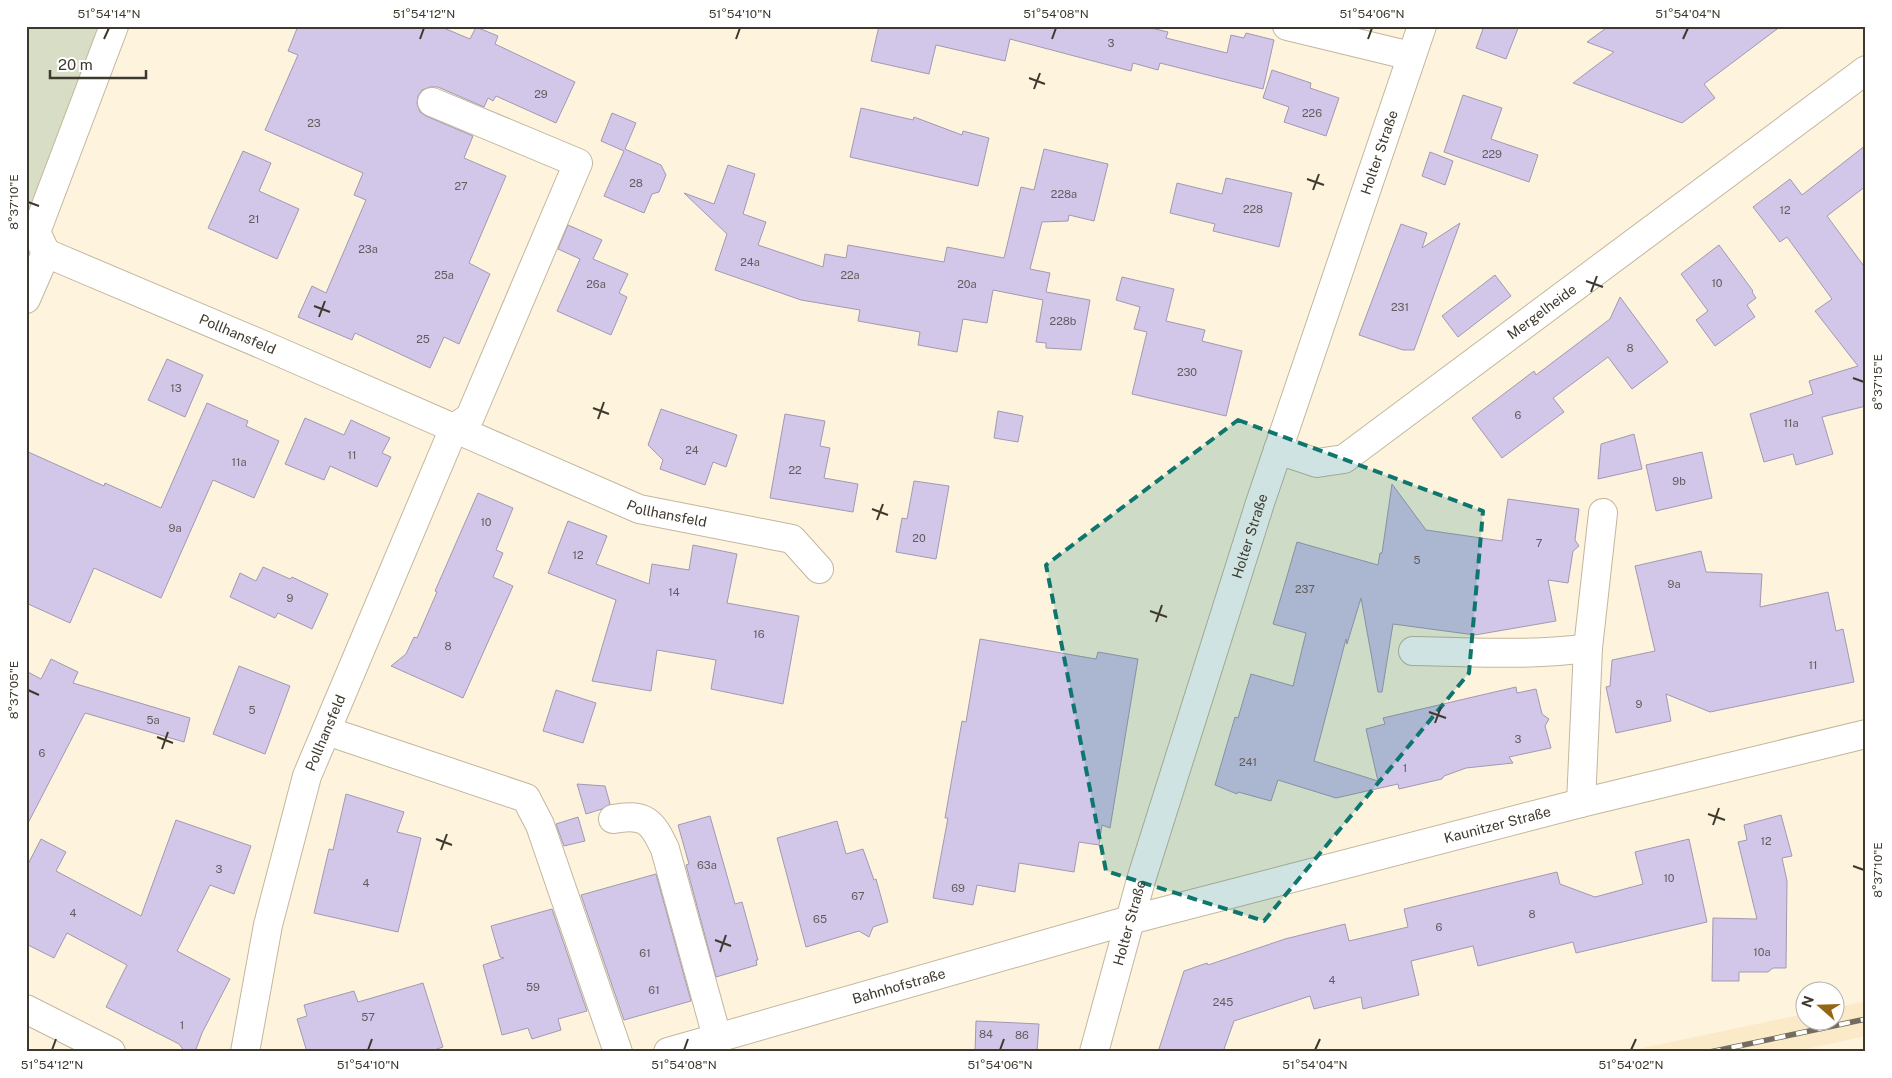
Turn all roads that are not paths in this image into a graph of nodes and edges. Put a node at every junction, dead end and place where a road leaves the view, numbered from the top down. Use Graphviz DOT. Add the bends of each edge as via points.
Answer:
graph roads {
  1 [pos="114,26"];
  2 [pos="1287,26"];
  3 [pos="1422,26"];
  4 [pos="1411,56"];
  5 [pos="1866,70"];
  6 [pos="432,102"];
  7 [pos="46,254"];
  8 [pos="26,299"];
  9 [pos="454,428"];
  10 [pos="1278,450"];
  11 [pos="1603,514"];
  12 [pos="819,569"];
  13 [pos="1588,648"];
  14 [pos="1413,651"];
  15 [pos="327,731"];
  16 [pos="1866,734"];
  17 [pos="1581,802"];
  18 [pos="613,819"];
  19 [pos="1130,920"];
  20 [pos="26,1009"];
  21 [pos="717,1037"];
  22 [pos="111,1052"];
  23 [pos="245,1052"];
  24 [pos="618,1052"];
  25 [pos="668,1052"];
  26 [pos="1094,1052"];
  1 -- 7 [label="street" via="36,232"];
  2 -- 4 [label="street"];
  3 -- 4 [label="street, Holter Straße"];
  4 -- 10 [label="street, Holter Straße"];
  5 -- 10 [label="street, Mergelheide" via="1344,460 1317,463"];
  6 -- 9 [label="street" via="578,163 470,416"];
  7 -- 8 [label="street"];
  7 -- 9 [label="street, Pollhansfeld"];
  9 -- 12 [label="street, Pollhansfeld" via="639,509 792,539"];
  9 -- 15 [label="street, Pollhansfeld"];
  10 -- 19 [label="street, Holter Straße"];
  11 -- 13 [label="street"];
  13 -- 14 [label="street"];
  13 -- 17 [label="street"];
  15 -- 23 [label="street, Pollhansfeld" via="308,776 268,925"];
  15 -- 24 [label="street" via="526,798 540,825"];
  16 -- 17 [label="street, Kaunitzer Straße"];
  17 -- 19 [label="street, Kaunitzer Straße"];
  18 -- 21 [label="street" via="630,816 645,819 665,849"];
  19 -- 21 [label="street, Bahnhofstraße"];
  19 -- 26 [label="street, Holter Straße"];
  20 -- 22 [label="street"];
  21 -- 25 [label="street, Bahnhofstraße"];
}
